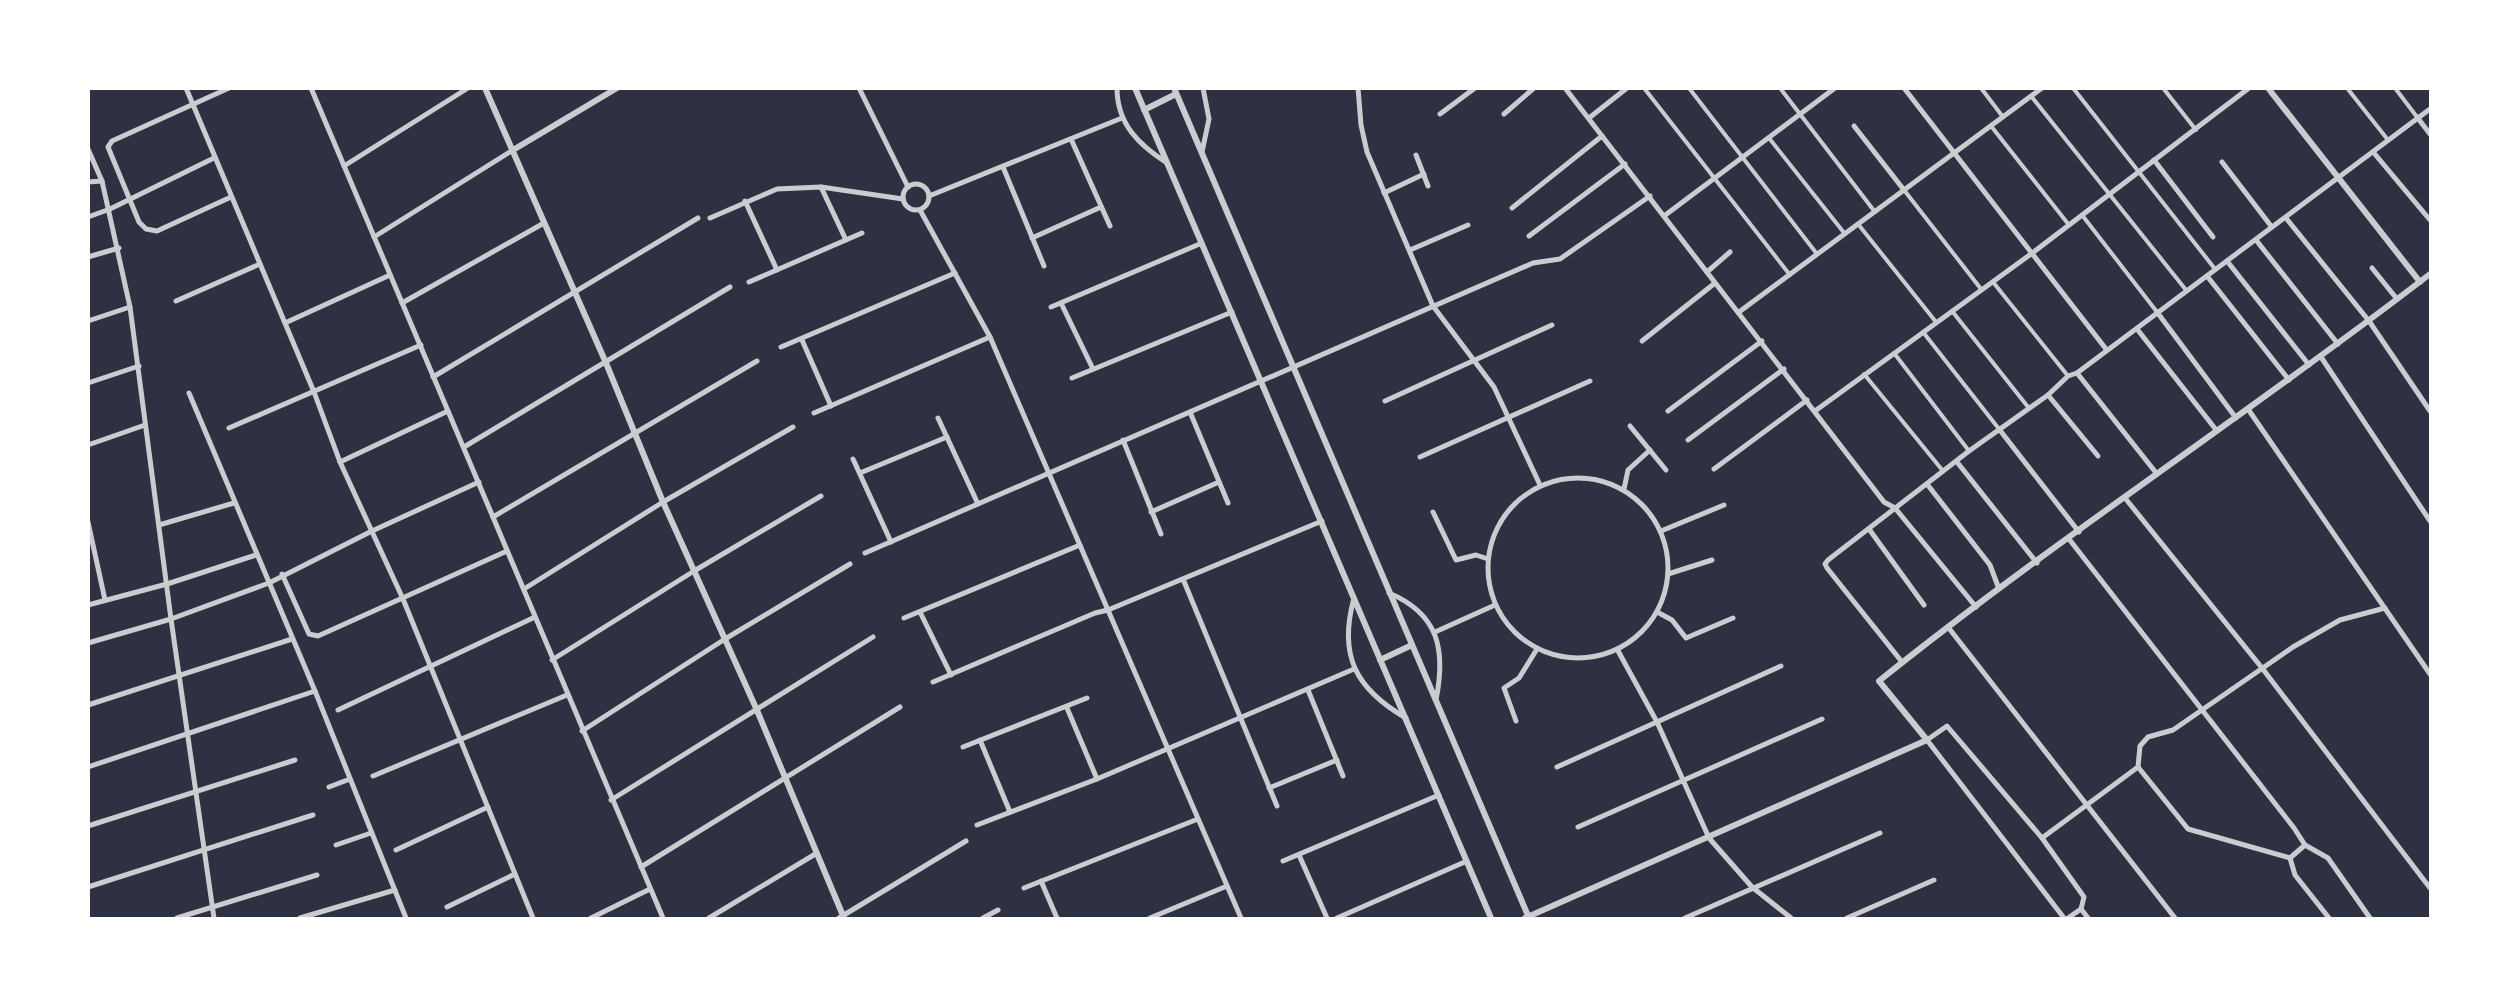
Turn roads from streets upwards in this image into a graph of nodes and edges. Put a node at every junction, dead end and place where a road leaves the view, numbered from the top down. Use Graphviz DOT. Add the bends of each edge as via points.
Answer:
graph roads {
  1 [pos="186,88"];
  2 [pos="229,88"];
  3 [pos="321,88"];
  4 [pos="468,88"];
  5 [pos="485,88"];
  6 [pos="617,88"];
  7 [pos="859,88"];
  8 [pos="1117,88"];
  9 [pos="1135,88"];
  10 [pos="1203,88"];
  11 [pos="1359,88"];
  12 [pos="1475,88"];
  13 [pos="1534,88"];
  14 [pos="1565,88"];
  15 [pos="1644,88"];
  16 [pos="1689,88"];
  17 [pos="1780,88"];
  18 [pos="1835,88"];
  19 [pos="1904,88"];
  20 [pos="1981,88"];
  21 [pos="2042,88"];
  22 [pos="2073,88"];
  23 [pos="2163,88"];
  24 [pos="2249,88"];
  25 [pos="2268,88"];
  26 [pos="2347,88"];
  27 [pos="2395,88"];
  28 [pos="1626,89"];
  29 [pos="312,91"];
  30 [pos="1175,91"];
  31 [pos="2031,96"];
  32 [pos="193,106"];
  33 [pos="2430,109"];
  34 [pos="1144,110"];
  35 [pos="1440,114"];
  36 [pos="1504,114"];
  37 [pos="1800,114"];
  38 [pos="2004,117"];
  39 [pos="2417,117"];
  40 [pos="1122,118"];
  41 [pos="1589,118"];
  42 [pos="1854,126"];
  43 [pos="1991,126"];
  44 [pos="2196,130"];
  45 [pos="2430,134"];
  46 [pos="1602,136"];
  47 [pos="1769,138"];
  48 [pos="1071,139"];
  49 [pos="2388,140"];
  50 [pos="88,149"];
  51 [pos="513,150"];
  52 [pos="1202,152"];
  53 [pos="1953,153"];
  54 [pos="2374,153"];
  55 [pos="1416,154"];
  56 [pos="1743,157"];
  57 [pos="214,158"];
  58 [pos="2154,160"];
  59 [pos="2222,162"];
  60 [pos="1167,163"];
  61 [pos="1625,164"];
  62 [pos="344,166"];
  63 [pos="1003,167"];
  64 [pos="2138,171"];
  65 [pos="1424,174"];
  66 [pos="1714,178"];
  67 [pos="2337,178"];
  68 [pos="102,181"];
  69 [pos="88,182"];
  70 [pos="1428,186"];
  71 [pos="821,187"];
  72 [pos="908,187"];
  73 [pos="1904,190"];
  74 [pos="1384,193"];
  75 [pos="2109,193"];
  76 [pos="929,196"];
  77 [pos="1650,196"];
  78 [pos="231,197"];
  79 [pos="903,199"];
  80 [pos="129,200"];
  81 [pos="745,201"];
  82 [pos="1101,207"];
  83 [pos="1512,208"];
  84 [pos="110,209"];
  85 [pos="920,210"];
  86 [pos="1875,212"];
  87 [pos="2082,215"];
  88 [pos="1664,216"];
  89 [pos="88,217"];
  90 [pos="698,218"];
  91 [pos="710,218"];
  92 [pos="2286,218"];
  93 [pos="2430,220"];
  94 [pos="544,223"];
  95 [pos="1858,224"];
  96 [pos="1468,225"];
  97 [pos="2069,225"];
  98 [pos="1110,226"];
  99 [pos="2271,226"];
  100 [pos="862,233"];
  101 [pos="1845,234"];
  102 [pos="1529,236"];
  103 [pos="374,237"];
  104 [pos="2213,237"];
  105 [pos="1032,238"];
  106 [pos="846,240"];
  107 [pos="2256,240"];
  108 [pos="1202,243"];
  109 [pos="119,248"];
  110 [pos="1410,250"];
  111 [pos="1730,252"];
  112 [pos="1817,254"];
  113 [pos="2031,254"];
  114 [pos="88,257"];
  115 [pos="2227,261"];
  116 [pos="260,264"];
  117 [pos="1044,266"];
  118 [pos="2372,268"];
  119 [pos="2215,269"];
  120 [pos="777,270"];
  121 [pos="1707,272"];
  122 [pos="955,273"];
  123 [pos="390,275"];
  124 [pos="1790,275"];
  125 [pos="2430,275"];
  126 [pos="2207,276"];
  127 [pos="1992,281"];
  128 [pos="749,282"];
  129 [pos="2420,282"];
  130 [pos="1715,283"];
  131 [pos="730,287"];
  132 [pos="1981,289"];
  133 [pos="2186,290"];
  134 [pos="573,294"];
  135 [pos="2397,299"];
  136 [pos="176,301"];
  137 [pos="402,303"];
  138 [pos="1061,303"];
  139 [pos="1432,306"];
  140 [pos="130,307"];
  141 [pos="1051,308"];
  142 [pos="1951,311"];
  143 [pos="1232,312"];
  144 [pos="1740,312"];
  145 [pos="2157,312"];
  146 [pos="88,321"];
  147 [pos="2369,321"];
  148 [pos="1936,322"];
  149 [pos="285,323"];
  150 [pos="1552,325"];
  151 [pos="2137,328"];
  152 [pos="1923,331"];
  153 [pos="990,337"];
  154 [pos="802,340"];
  155 [pos="1762,340"];
  156 [pos="1642,341"];
  157 [pos="2338,344"];
  158 [pos="421,345"];
  159 [pos="781,347"];
  160 [pos="2106,349"];
  161 [pos="1893,352"];
  162 [pos="2321,357"];
  163 [pos="1474,360"];
  164 [pos="757,361"];
  165 [pos="606,363"];
  166 [pos="2309,365"];
  167 [pos="139,366"];
  168 [pos="1293,367"];
  169 [pos="1093,369"];
  170 [pos="1784,369"];
  171 [pos="2077,373"];
  172 [pos="1863,374"];
  173 [pos="2068,376"];
  174 [pos="433,377"];
  175 [pos="1072,378"];
  176 [pos="2289,380"];
  177 [pos="1590,381"];
  178 [pos="88,382"];
  179 [pos="1261,382"];
  180 [pos="314,392"];
  181 [pos="189,393"];
  182 [pos="2048,395"];
  183 [pos="1807,400"];
  184 [pos="1385,401"];
  185 [pos="831,406"];
  186 [pos="2028,407"];
  187 [pos="2248,409"];
  188 [pos="448,411"];
  189 [pos="1668,411"];
  190 [pos="1815,411"];
  191 [pos="2430,411"];
  192 [pos="1190,412"];
  193 [pos="814,413"];
  194 [pos="1510,416"];
  195 [pos="938,418"];
  196 [pos="2236,418"];
  197 [pos="145,425"];
  198 [pos="1630,426"];
  199 [pos="793,427"];
  200 [pos="229,428"];
  201 [pos="1999,429"];
  202 [pos="635,431"];
  203 [pos="2217,431"];
  204 [pos="947,436"];
  205 [pos="1123,440"];
  206 [pos="1688,440"];
  207 [pos="88,446"];
  208 [pos="464,447"];
  209 [pos="1650,450"];
  210 [pos="1969,451"];
  211 [pos="2098,456"];
  212 [pos="1420,457"];
  213 [pos="853,459"];
  214 [pos="340,462"];
  215 [pos="1957,462"];
  216 [pos="1714,469"];
  217 [pos="1665,470"];
  218 [pos="1943,471"];
  219 [pos="1048,472"];
  220 [pos="860,473"];
  221 [pos="2157,474"];
  222 [pos="478,482"];
  223 [pos="1220,482"];
  224 [pos="1927,484"];
  225 [pos="1540,485"];
  226 [pos="1624,489"];
  227 [pos="821,496"];
  228 [pos="2125,498"];
  229 [pos="663,502"];
  230 [pos="1228,502"];
  231 [pos="234,503"];
  232 [pos="978,504"];
  233 [pos="1724,505"];
  234 [pos="1895,508"];
  235 [pos="1152,512"];
  236 [pos="1432,512"];
  237 [pos="493,517"];
  238 [pos="2430,520"];
  239 [pos="1322,521"];
  240 [pos="88,522"];
  241 [pos="159,525"];
  242 [pos="1869,529"];
  243 [pos="372,531"];
  244 [pos="1661,531"];
  245 [pos="2079,532"];
  246 [pos="1161,534"];
  247 [pos="2069,539"];
  248 [pos="891,542"];
  249 [pos="1080,545"];
  250 [pos="507,550"];
  251 [pos="864,553"];
  252 [pos="256,555"];
  253 [pos="1488,559"];
  254 [pos="1712,560"];
  255 [pos="2037,563"];
  256 [pos="850,564"];
  257 [pos="694,571"];
  258 [pos="282,574"];
  259 [pos="1668,574"];
  260 [pos="1183,579"];
  261 [pos="269,583"];
  262 [pos="167,584"];
  263 [pos="524,589"];
  264 [pos="1999,589"];
  265 [pos="1388,592"];
  266 [pos="1354,598"];
  267 [pos="403,599"];
  268 [pos="105,600"];
  269 [pos="88,605"];
  270 [pos="1496,605"];
  271 [pos="1924,605"];
  272 [pos="1976,607"];
  273 [pos="2385,608"];
  274 [pos="1108,610"];
  275 [pos="920,612"];
  276 [pos="1657,612"];
  277 [pos="535,618"];
  278 [pos="904,618"];
  279 [pos="1733,618"];
  280 [pos="171,619"];
  281 [pos="1948,627"];
  282 [pos="1435,632"];
  283 [pos="873,637"];
  284 [pos="292,639"];
  285 [pos="725,639"];
  286 [pos="88,644"];
  287 [pos="1412,645"];
  288 [pos="1537,649"];
  289 [pos="1617,649"];
  290 [pos="552,660"];
  291 [pos="1380,660"];
  292 [pos="1902,662"];
  293 [pos="1781,666"];
  294 [pos="431,668"];
  295 [pos="1354,669"];
  296 [pos="2262,669"];
  297 [pos="2430,674"];
  298 [pos="951,675"];
  299 [pos="179,678"];
  300 [pos="933,682"];
  301 [pos="1308,690"];
  302 [pos="315,691"];
  303 [pos="567,694"];
  304 [pos="1087,698"];
  305 [pos="1436,700"];
  306 [pos="88,705"];
  307 [pos="900,707"];
  308 [pos="756,708"];
  309 [pos="1067,708"];
  310 [pos="338,710"];
  311 [pos="2202,710"];
  312 [pos="1406,718"];
  313 [pos="1240,719"];
  314 [pos="1822,719"];
  315 [pos="1516,721"];
  316 [pos="1657,722"];
  317 [pos="582,730"];
  318 [pos="187,735"];
  319 [pos="980,740"];
  320 [pos="1927,740"];
  321 [pos="461,741"];
  322 [pos="963,747"];
  323 [pos="1169,748"];
  324 [pos="295,760"];
  325 [pos="1337,760"];
  326 [pos="88,767"];
  327 [pos="1557,767"];
  328 [pos="2138,767"];
  329 [pos="373,776"];
  330 [pos="1343,776"];
  331 [pos="785,778"];
  332 [pos="1097,778"];
  333 [pos="350,779"];
  334 [pos="1683,781"];
  335 [pos="329,787"];
  336 [pos="1269,788"];
  337 [pos="198,792"];
  338 [pos="1439,795"];
  339 [pos="611,800"];
  340 [pos="2085,804"];
  341 [pos="1277,806"];
  342 [pos="488,807"];
  343 [pos="1010,812"];
  344 [pos="313,815"];
  345 [pos="1198,819"];
  346 [pos="977,825"];
  347 [pos="88,826"];
  348 [pos="1578,827"];
  349 [pos="371,833"];
  350 [pos="1880,834"];
  351 [pos="1709,838"];
  352 [pos="2042,838"];
  353 [pos="966,841"];
  354 [pos="336,845"];
  355 [pos="2305,845"];
  356 [pos="206,849"];
  357 [pos="396,850"];
  358 [pos="817,853"];
  359 [pos="1299,855"];
  360 [pos="2290,858"];
  361 [pos="1283,861"];
  362 [pos="1467,861"];
  363 [pos="641,867"];
  364 [pos="514,874"];
  365 [pos="317,875"];
  366 [pos="1934,880"];
  367 [pos="1041,881"];
  368 [pos="1227,886"];
  369 [pos="88,887"];
  370 [pos="1752,887"];
  371 [pos="1024,888"];
  372 [pos="2430,888"];
  373 [pos="650,889"];
  374 [pos="395,890"];
  375 [pos="212,907"];
  376 [pos="447,907"];
  377 [pos="2081,909"];
  378 [pos="998,910"];
  379 [pos="177,918"];
  380 [pos="214,918"];
  381 [pos="300,918"];
  382 [pos="406,918"];
  383 [pos="533,918"];
  384 [pos="591,918"];
  385 [pos="663,918"];
  386 [pos="709,918"];
  387 [pos="842,918"];
  388 [pos="983,918"];
  389 [pos="1057,918"];
  390 [pos="1150,918"];
  391 [pos="1241,918"];
  392 [pos="1327,918"];
  393 [pos="1336,918"];
  394 [pos="1491,918"];
  395 [pos="1527,918"];
  396 [pos="1685,918"];
  397 [pos="1791,918"];
  398 [pos="1847,918"];
  399 [pos="2066,918"];
  400 [pos="2088,918"];
  401 [pos="2175,918"];
  402 [pos="2329,918"];
  403 [pos="2370,918"];
  1 -- 32 [label="street"];
  2 -- 32 [label="street"];
  3 -- 29 [label="street"];
  4 -- 62 [label="street"];
  5 -- 51 [label="street"];
  6 -- 51 [label="street"];
  7 -- 72 [label="street"];
  8 -- 40 [label="street"];
  9 -- 34 [label="street"];
  10 -- 52 [label="street" via="1209,118"];
  11 -- 74 [label="street" via="1367,152"];
  12 -- 35 [label="street"];
  13 -- 36 [label="street"];
  14 -- 41 [label="street"];
  15 -- 66 [label="street"];
  16 -- 56 [label="street"];
  17 -- 37 [label="street"];
  18 -- 37 [label="street"];
  19 -- 53 [label="street"];
  20 -- 38 [label="street"];
  21 -- 31 [label="street"];
  22 -- 64 [label="street"];
  23 -- 44 [label="street"];
  24 -- 44 [label="street"];
  25 -- 67 [label="street"];
  26 -- 49 [label="street"];
  27 -- 39 [label="street"];
  28 -- 41 [label="street"];
  29 -- 62 [label="street"];
  30 -- 34 [label="street"];
  30 -- 52 [label="street"];
  31 -- 38 [label="street"];
  31 -- 75 [label="street"];
  32 -- 57 [label="street"];
  32 -- 80 [label="street" via="112,141 108,147"];
  33 -- 39 [label="street"];
  34 -- 60 [label="street"];
  37 -- 47 [label="street"];
  37 -- 86 [label="street"];
  38 -- 43 [label="street"];
  39 -- 45 [label="street"];
  39 -- 49 [label="street"];
  40 -- 48 [label="street"];
  40 -- 60 [label="street" via="1131,134"];
  41 -- 46 [label="street"];
  42 -- 73 [label="street"];
  43 -- 53 [label="street"];
  43 -- 97 [label="street"];
  44 -- 58 [label="street"];
  46 -- 61 [label="street"];
  46 -- 83 [label="street"];
  47 -- 56 [label="street"];
  47 -- 101 [label="street"];
  48 -- 63 [label="street"];
  48 -- 82 [label="street"];
  49 -- 54 [label="street"];
  50 -- 68 [label="street"];
  51 -- 94 [label="street"];
  51 -- 103 [label="street"];
  52 -- 168 [label="street"];
  53 -- 73 [label="street"];
  53 -- 113 [label="street"];
  54 -- 67 [label="street"];
  54 -- 93 [label="street"];
  55 -- 65 [label="street"];
  56 -- 66 [label="street"];
  56 -- 112 [label="street"];
  57 -- 78 [label="street"];
  57 -- 80 [label="street"];
  58 -- 64 [label="street"];
  58 -- 104 [label="street"];
  59 -- 99 [label="street"];
  60 -- 108 [label="street"];
  61 -- 77 [label="street"];
  61 -- 102 [label="street"];
  62 -- 103 [label="street"];
  63 -- 76 [label="street"];
  63 -- 105 [label="street"];
  64 -- 75 [label="street"];
  64 -- 119 [label="street"];
  65 -- 70 [label="street"];
  65 -- 74 [label="street"];
  66 -- 88 [label="street"];
  66 -- 124 [label="street"];
  67 -- 92 [label="street"];
  67 -- 129 [label="street"];
  68 -- 69 [label="street"];
  68 -- 84 [label="street"];
  71 -- 79 [label="street"];
  71 -- 81 [label="street" via="777,189"];
  71 -- 106 [label="street"];
  72 -- 76 [label="street" via="921,185"];
  72 -- 79 [label="street"];
  73 -- 86 [label="street"];
  73 -- 132 [label="street"];
  74 -- 110 [label="street"];
  75 -- 87 [label="street"];
  75 -- 133 [label="street"];
  76 -- 85 [label="street"];
  77 -- 88 [label="street"];
  77 -- 139 [label="street" via="1560,259 1533,263"];
  78 -- 80 [label="street" via="157,231 146,229 139,222"];
  78 -- 116 [label="street"];
  79 -- 85 [label="street" via="909,209"];
  80 -- 84 [label="street"];
  81 -- 91 [label="street"];
  81 -- 120 [label="street"];
  82 -- 98 [label="street"];
  82 -- 105 [label="street"];
  84 -- 89 [label="street"];
  84 -- 109 [label="street"];
  85 -- 122 [label="street"];
  86 -- 95 [label="street"];
  87 -- 97 [label="street"];
  87 -- 145 [label="street"];
  88 -- 121 [label="street"];
  90 -- 134 [label="street"];
  92 -- 99 [label="street"];
  92 -- 147 [label="street"];
  94 -- 134 [label="street"];
  94 -- 137 [label="street"];
  95 -- 101 [label="street"];
  95 -- 148 [label="street"];
  96 -- 110 [label="street"];
  97 -- 113 [label="street"];
  99 -- 107 [label="street"];
  100 -- 106 [label="street"];
  101 -- 112 [label="street"];
  103 -- 123 [label="street"];
  105 -- 117 [label="street"];
  106 -- 120 [label="street"];
  107 -- 115 [label="street"];
  107 -- 157 [label="street"];
  108 -- 138 [label="street"];
  108 -- 143 [label="street"];
  109 -- 114 [label="street"];
  109 -- 140 [label="street"];
  110 -- 139 [label="street"];
  111 -- 121 [label="street"];
  112 -- 124 [label="street"];
  113 -- 127 [label="street"];
  113 -- 160 [label="street"];
  115 -- 119 [label="street"];
  115 -- 166 [label="street"];
  116 -- 136 [label="street"];
  116 -- 149 [label="street"];
  118 -- 135 [label="street"];
  119 -- 126 [label="street"];
  120 -- 128 [label="street"];
  121 -- 130 [label="street"];
  122 -- 153 [label="street"];
  122 -- 154 [label="street"];
  123 -- 137 [label="street"];
  123 -- 149 [label="street"];
  124 -- 144 [label="street"];
  125 -- 129 [label="street"];
  126 -- 133 [label="street"];
  126 -- 176 [label="street"];
  127 -- 132 [label="street"];
  127 -- 173 [label="street"];
  129 -- 135 [label="street"];
  130 -- 144 [label="street"];
  130 -- 156 [label="street"];
  131 -- 165 [label="street"];
  132 -- 142 [label="street"];
  133 -- 145 [label="street"];
  134 -- 165 [label="street"];
  134 -- 174 [label="street"];
  135 -- 147 [label="street"];
  137 -- 158 [label="street"];
  138 -- 141 [label="street"];
  138 -- 169 [label="street"];
  139 -- 163 [label="street"];
  139 -- 168 [label="street"];
  140 -- 146 [label="street"];
  140 -- 167 [label="street"];
  142 -- 148 [label="street"];
  142 -- 186 [label="street"];
  143 -- 169 [label="street"];
  143 -- 179 [label="street"];
  144 -- 155 [label="street"];
  145 -- 151 [label="street"];
  145 -- 196 [label="street"];
  147 -- 157 [label="street"];
  147 -- 191 [label="street"];
  148 -- 152 [label="street"];
  149 -- 180 [label="street"];
  150 -- 163 [label="street"];
  151 -- 160 [label="street"];
  151 -- 203 [label="street"];
  152 -- 161 [label="street"];
  152 -- 201 [label="street"];
  153 -- 185 [label="street"];
  153 -- 219 [label="street"];
  154 -- 159 [label="street"];
  154 -- 185 [label="street"];
  155 -- 170 [label="street"];
  155 -- 189 [label="street"];
  157 -- 162 [label="street"];
  158 -- 174 [label="street"];
  158 -- 180 [label="street"];
  160 -- 171 [label="street"];
  161 -- 172 [label="street"];
  161 -- 210 [label="street"];
  162 -- 166 [label="street"];
  162 -- 238 [label="street"];
  163 -- 184 [label="street"];
  163 -- 194 [label="street"];
  164 -- 202 [label="street"];
  165 -- 202 [label="street"];
  165 -- 208 [label="street"];
  166 -- 176 [label="street"];
  167 -- 178 [label="street"];
  167 -- 197 [label="street"];
  168 -- 179 [label="street"];
  168 -- 265 [label="street"];
  169 -- 175 [label="street"];
  170 -- 183 [label="street"];
  170 -- 206 [label="street"];
  171 -- 173 [label="street"];
  171 -- 221 [label="street"];
  172 -- 190 [label="street"];
  172 -- 218 [label="street"];
  173 -- 182 [label="street"];
  174 -- 188 [label="street"];
  176 -- 187 [label="street"];
  177 -- 194 [label="street"];
  179 -- 192 [label="street"];
  179 -- 239 [label="street"];
  180 -- 200 [label="street"];
  180 -- 214 [label="street"];
  181 -- 231 [label="street"];
  182 -- 186 [label="street"];
  182 -- 211 [label="street"];
  183 -- 190 [label="street"];
  183 -- 216 [label="street"];
  185 -- 193 [label="street"];
  186 -- 201 [label="street"];
  187 -- 196 [label="street"];
  187 -- 273 [label="street"];
  188 -- 208 [label="street"];
  188 -- 214 [label="street"];
  190 -- 234 [label="street" via="1884,502"];
  192 -- 205 [label="street"];
  192 -- 223 [label="street"];
  194 -- 212 [label="street"];
  194 -- 225 [label="street"];
  195 -- 204 [label="street"];
  196 -- 203 [label="street"];
  197 -- 207 [label="street"];
  197 -- 241 [label="street"];
  198 -- 209 [label="street"];
  199 -- 229 [label="street"];
  201 -- 210 [label="street"];
  201 -- 245 [label="street"];
  202 -- 229 [label="street"];
  202 -- 237 [label="street"];
  203 -- 221 [label="street"];
  204 -- 220 [label="street"];
  204 -- 232 [label="street"];
  205 -- 219 [label="street"];
  205 -- 235 [label="street"];
  208 -- 222 [label="street"];
  209 -- 217 [label="street"];
  209 -- 226 [label="street" via="1628,471"];
  210 -- 215 [label="street"];
  213 -- 220 [label="street"];
  214 -- 243 [label="street"];
  215 -- 218 [label="street"];
  215 -- 255 [label="street"];
  218 -- 224 [label="street"];
  219 -- 232 [label="street"];
  219 -- 249 [label="street"];
  220 -- 248 [label="street"];
  221 -- 228 [label="street"];
  222 -- 237 [label="street"];
  222 -- 243 [label="street"];
  223 -- 230 [label="street"];
  223 -- 235 [label="street"];
  224 -- 234 [label="street"];
  224 -- 264 [label="street" via="1990,565"];
  225 -- 226 [label="street" via="1583,477"];
  225 -- 253 [label="street" via="1510,508 1496,532"];
  226 -- 244 [label="street" via="1646,507"];
  227 -- 257 [label="street"];
  228 -- 245 [label="street"];
  228 -- 296 [label="street"];
  229 -- 257 [label="street"];
  229 -- 263 [label="street"];
  231 -- 241 [label="street"];
  231 -- 252 [label="street"];
  232 -- 248 [label="street"];
  233 -- 244 [label="street"];
  234 -- 242 [label="street"];
  234 -- 272 [label="street"];
  235 -- 246 [label="street"];
  236 -- 253 [label="street" via="1456,560 1476,555"];
  237 -- 250 [label="street"];
  239 -- 260 [label="street"];
  239 -- 266 [label="street"];
  240 -- 268 [label="street"];
  241 -- 262 [label="street"];
  242 -- 271 [label="street"];
  242 -- 292 [label="street" via="1825,564"];
  243 -- 258 [label="street"];
  243 -- 267 [label="street"];
  244 -- 259 [label="street"];
  245 -- 247 [label="street"];
  247 -- 255 [label="street"];
  247 -- 311 [label="street"];
  248 -- 251 [label="street"];
  249 -- 274 [label="street"];
  249 -- 275 [label="street"];
  250 -- 263 [label="street"];
  250 -- 267 [label="street"];
  252 -- 261 [label="street"];
  252 -- 262 [label="street"];
  253 -- 270 [label="street" via="1490,590"];
  254 -- 259 [label="street"];
  255 -- 264 [label="street"];
  256 -- 285 [label="street"];
  257 -- 285 [label="street"];
  257 -- 290 [label="street"];
  258 -- 261 [label="street"];
  258 -- 267 [label="street" via="312,637"];
  259 -- 276 [label="street"];
  260 -- 274 [label="street"];
  260 -- 313 [label="street"];
  261 -- 280 [label="street"];
  261 -- 284 [label="street"];
  262 -- 268 [label="street"];
  262 -- 280 [label="street"];
  263 -- 277 [label="street"];
  264 -- 272 [label="street"];
  265 -- 282 [label="street" via="1408,601"];
  265 -- 287 [label="street"];
  266 -- 291 [label="street"];
  266 -- 295 [label="street" via="1347,623"];
  267 -- 294 [label="street"];
  268 -- 269 [label="street"];
  270 -- 282 [label="street"];
  270 -- 288 [label="street" via="1506,623"];
  272 -- 281 [label="street"];
  273 -- 296 [label="street" via="2340,620"];
  273 -- 297 [label="street"];
  274 -- 298 [label="street"];
  274 -- 323 [label="street"];
  275 -- 278 [label="street"];
  275 -- 298 [label="street"];
  276 -- 279 [label="street" via="1672,620 1686,638"];
  276 -- 289 [label="street" via="1639,634"];
  277 -- 290 [label="street"];
  277 -- 294 [label="street"];
  280 -- 286 [label="street"];
  280 -- 299 [label="street"];
  281 -- 292 [label="street"];
  281 -- 340 [label="street"];
  282 -- 305 [label="street" via="1442,670"];
  283 -- 308 [label="street"];
  284 -- 299 [label="street"];
  284 -- 302 [label="street"];
  285 -- 308 [label="street"];
  285 -- 317 [label="street"];
  287 -- 291 [label="street"];
  287 -- 305 [label="street"];
  288 -- 289 [label="street" via="1577,658"];
  288 -- 315 [label="street" via="1519,678 1504,688"];
  289 -- 316 [label="street"];
  290 -- 303 [label="street"];
  291 -- 312 [label="street"];
  292 -- 320 [label="street" via="1879,681"];
  293 -- 316 [label="street"];
  294 -- 310 [label="street"];
  294 -- 321 [label="street"];
  295 -- 301 [label="street"];
  295 -- 312 [label="street" via="1380,703"];
  296 -- 311 [label="street"];
  296 -- 372 [label="street"];
  298 -- 300 [label="street"];
  299 -- 306 [label="street"];
  299 -- 318 [label="street"];
  301 -- 313 [label="street"];
  301 -- 325 [label="street"];
  302 -- 318 [label="street"];
  302 -- 333 [label="street"];
  303 -- 317 [label="street"];
  303 -- 321 [label="street"];
  304 -- 309 [label="street"];
  305 -- 395 [label="street"];
  307 -- 331 [label="street"];
  308 -- 331 [label="street"];
  308 -- 339 [label="street"];
  309 -- 319 [label="street"];
  309 -- 332 [label="street"];
  311 -- 328 [label="street" via="2172,730 2148,737 2140,746"];
  311 -- 355 [label="street"];
  312 -- 338 [label="street"];
  313 -- 323 [label="street"];
  313 -- 336 [label="street"];
  314 -- 334 [label="street"];
  316 -- 327 [label="street"];
  316 -- 334 [label="street"];
  317 -- 339 [label="street"];
  318 -- 326 [label="street"];
  318 -- 337 [label="street"];
  319 -- 322 [label="street"];
  319 -- 343 [label="street"];
  320 -- 351 [label="street"];
  320 -- 352 [label="street" via="1947,726"];
  320 -- 399 [label="street"];
  321 -- 329 [label="street"];
  321 -- 342 [label="street"];
  323 -- 332 [label="street"];
  323 -- 345 [label="street"];
  324 -- 337 [label="street"];
  325 -- 330 [label="street"];
  325 -- 336 [label="street"];
  328 -- 340 [label="street"];
  328 -- 360 [label="street" via="2188,829"];
  331 -- 358 [label="street"];
  331 -- 363 [label="street"];
  332 -- 343 [label="street"];
  333 -- 335 [label="street"];
  333 -- 349 [label="street"];
  334 -- 348 [label="street"];
  334 -- 351 [label="street"];
  336 -- 341 [label="street"];
  337 -- 347 [label="street"];
  337 -- 356 [label="street"];
  338 -- 359 [label="street"];
  338 -- 362 [label="street"];
  339 -- 363 [label="street"];
  340 -- 352 [label="street"];
  340 -- 401 [label="street"];
  342 -- 357 [label="street"];
  342 -- 364 [label="street"];
  343 -- 346 [label="street"];
  344 -- 356 [label="street"];
  345 -- 367 [label="street"];
  345 -- 368 [label="street"];
  349 -- 354 [label="street"];
  349 -- 374 [label="street"];
  350 -- 370 [label="street"];
  351 -- 370 [label="street"];
  351 -- 395 [label="street"];
  352 -- 377 [label="street" via="2084,897"];
  353 -- 387 [label="street"];
  355 -- 360 [label="street"];
  355 -- 403 [label="street" via="2328,858"];
  356 -- 369 [label="street"];
  356 -- 375 [label="street"];
  358 -- 386 [label="street"];
  358 -- 387 [label="street"];
  359 -- 361 [label="street"];
  359 -- 392 [label="street"];
  360 -- 402 [label="street" via="2295,874"];
  362 -- 393 [label="street"];
  362 -- 394 [label="street"];
  363 -- 373 [label="street"];
  364 -- 376 [label="street"];
  364 -- 383 [label="street"];
  365 -- 375 [label="street"];
  366 -- 398 [label="street"];
  367 -- 371 [label="street"];
  367 -- 389 [label="street"];
  368 -- 390 [label="street"];
  368 -- 391 [label="street"];
  370 -- 396 [label="street"];
  370 -- 397 [label="street"];
  373 -- 384 [label="street"];
  373 -- 385 [label="street"];
  374 -- 381 [label="street"];
  374 -- 382 [label="street"];
  375 -- 379 [label="street"];
  375 -- 380 [label="street"];
  377 -- 399 [label="street"];
  377 -- 400 [label="street"];
  378 -- 388 [label="street"];
}
